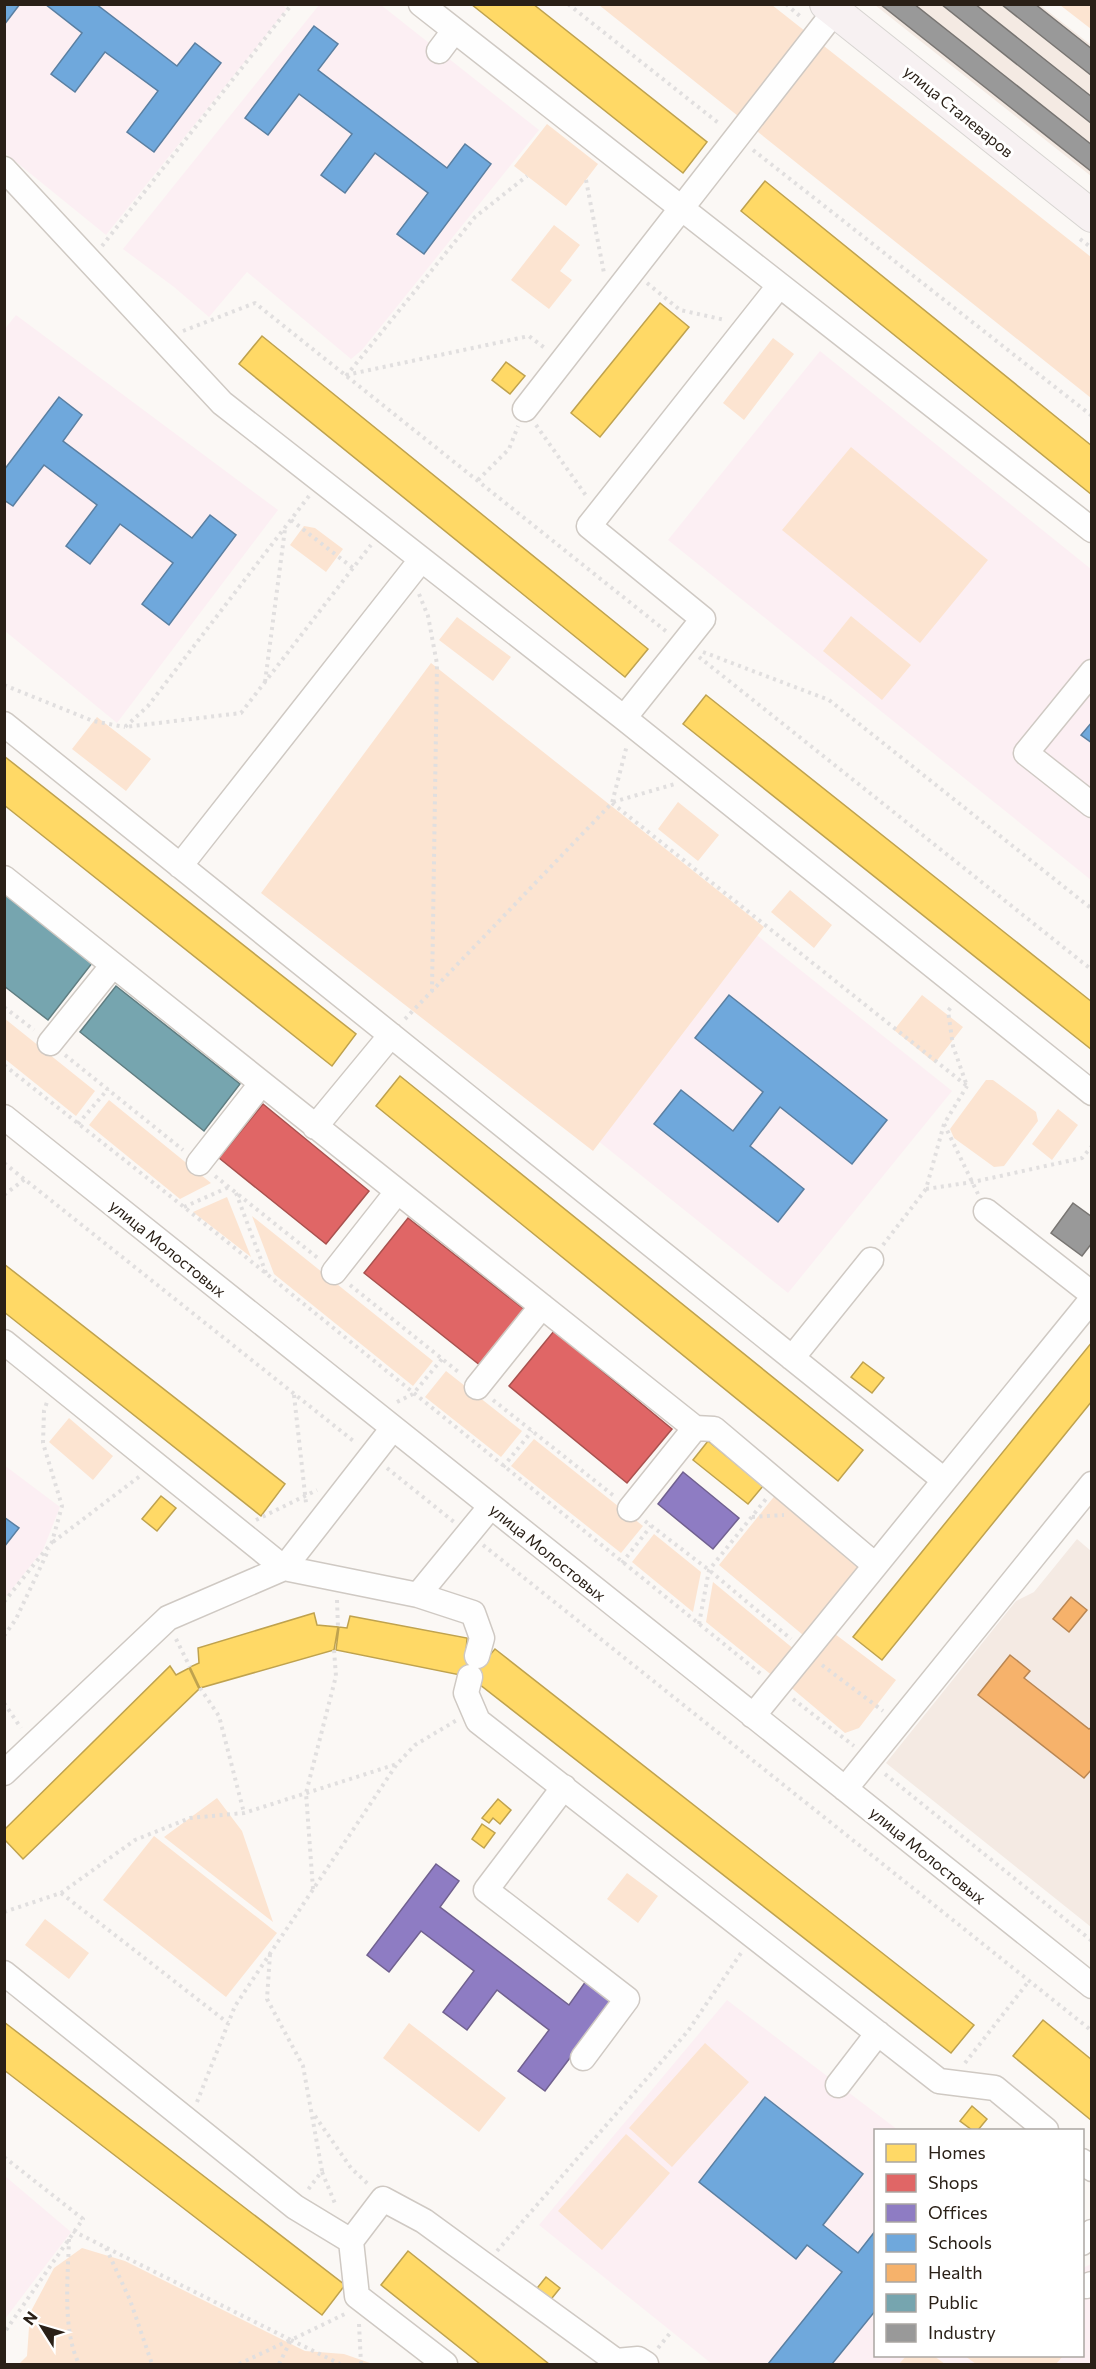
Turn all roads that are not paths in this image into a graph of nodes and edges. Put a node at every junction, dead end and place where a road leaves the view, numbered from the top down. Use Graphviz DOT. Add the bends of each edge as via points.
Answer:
graph roads {
  1 [pos="421,4"];
  2 [pos="830,8"];
  3 [pos="454,31"];
  4 [pos="439,51"];
  5 [pos="4,169"];
  6 [pos="681,209"];
  7 [pos="1092,216"];
  8 [pos="779,286"];
  9 [pos="525,409"];
  10 [pos="1092,530"];
  11 [pos="416,567"];
  12 [pos="1092,672"];
  13 [pos="628,721"];
  14 [pos="4,724"];
  15 [pos="1092,805"];
  16 [pos="180,866"];
  17 [pos="4,878"];
  18 [pos="113,965"];
  19 [pos="391,1035"];
  20 [pos="50,1043"];
  21 [pos="261,1084"];
  22 [pos="1092,1093"];
  23 [pos="4,1117"];
  24 [pos="315,1127"];
  25 [pos="199,1163"];
  26 [pos="397,1192"];
  27 [pos="986,1211"];
  28 [pos="871,1260"];
  29 [pos="334,1272"];
  30 [pos="1092,1296"];
  31 [pos="542,1306"];
  32 [pos="4,1342"];
  33 [pos="792,1358"];
  34 [pos="477,1387"];
  35 [pos="393,1428"];
  36 [pos="695,1428"];
  37 [pos="944,1480"];
  38 [pos="1092,1484"];
  39 [pos="491,1506"];
  40 [pos="630,1509"];
  41 [pos="876,1565"];
  42 [pos="284,1568"];
  43 [pos="418,1595"];
  44 [pos="753,1716"];
  45 [pos="4,1773"];
  46 [pos="564,1787"];
  47 [pos="845,1789"];
  48 [pos="4,1973"];
  49 [pos="1092,1986"];
  50 [pos="878,2033"];
  51 [pos="583,2058"];
  52 [pos="838,2085"];
  53 [pos="1045,2129"];
  54 [pos="351,2241"];
  55 [pos="445,2364"];
  56 [pos="646,2364"];
  1 -- 3 [label="street"];
  2 -- 6 [label="street"];
  2 -- 7 [label="main road, улица Сталеваров"];
  3 -- 4 [label="street"];
  3 -- 6 [label="street"];
  5 -- 11 [label="street" via="222,403 382,530"];
  6 -- 8 [label="street"];
  6 -- 9 [label="street"];
  8 -- 10 [label="street"];
  8 -- 13 [label="street" via="589,526 703,619"];
  11 -- 13 [label="street"];
  11 -- 16 [label="street"];
  12 -- 15 [label="street" via="1026,753"];
  13 -- 22 [label="street"];
  14 -- 16 [label="street"];
  16 -- 19 [label="street"];
  17 -- 18 [label="street"];
  18 -- 20 [label="street"];
  18 -- 21 [label="street"];
  19 -- 24 [label="street"];
  19 -- 33 [label="street"];
  21 -- 24 [label="street"];
  21 -- 25 [label="street"];
  23 -- 35 [label="street, улица Молостовых"];
  24 -- 26 [label="street"];
  26 -- 29 [label="street"];
  26 -- 31 [label="street"];
  27 -- 30 [label="street"];
  28 -- 33 [label="street"];
  30 -- 37 [label="street"];
  31 -- 34 [label="street"];
  31 -- 36 [label="street"];
  32 -- 42 [label="street"];
  33 -- 37 [label="street"];
  35 -- 39 [label="street, улица Молостовых"];
  35 -- 42 [label="street"];
  36 -- 40 [label="street"];
  36 -- 41 [label="street" via="714,1429"];
  37 -- 41 [label="street"];
  38 -- 47 [label="street"];
  39 -- 43 [label="street"];
  39 -- 44 [label="street, улица Молостовых"];
  41 -- 44 [label="street"];
  42 -- 43 [label="street"];
  42 -- 45 [label="street" via="166,1620"];
  43 -- 46 [label="street" via="473,1613 482,1638 466,1693 478,1720"];
  44 -- 47 [label="street, улица Молостовых"];
  46 -- 50 [label="street"];
  46 -- 51 [label="street" via="486,1890 627,1999"];
  47 -- 49 [label="street, улица Молостовых"];
  48 -- 54 [label="street" via="295,2207"];
  50 -- 52 [label="street"];
  50 -- 53 [label="street" via="939,2081 995,2088"];
  54 -- 55 [label="street" via="358,2302"];
  54 -- 56 [label="street" via="383,2199 424,2221 616,2361 638,2359"];
}
